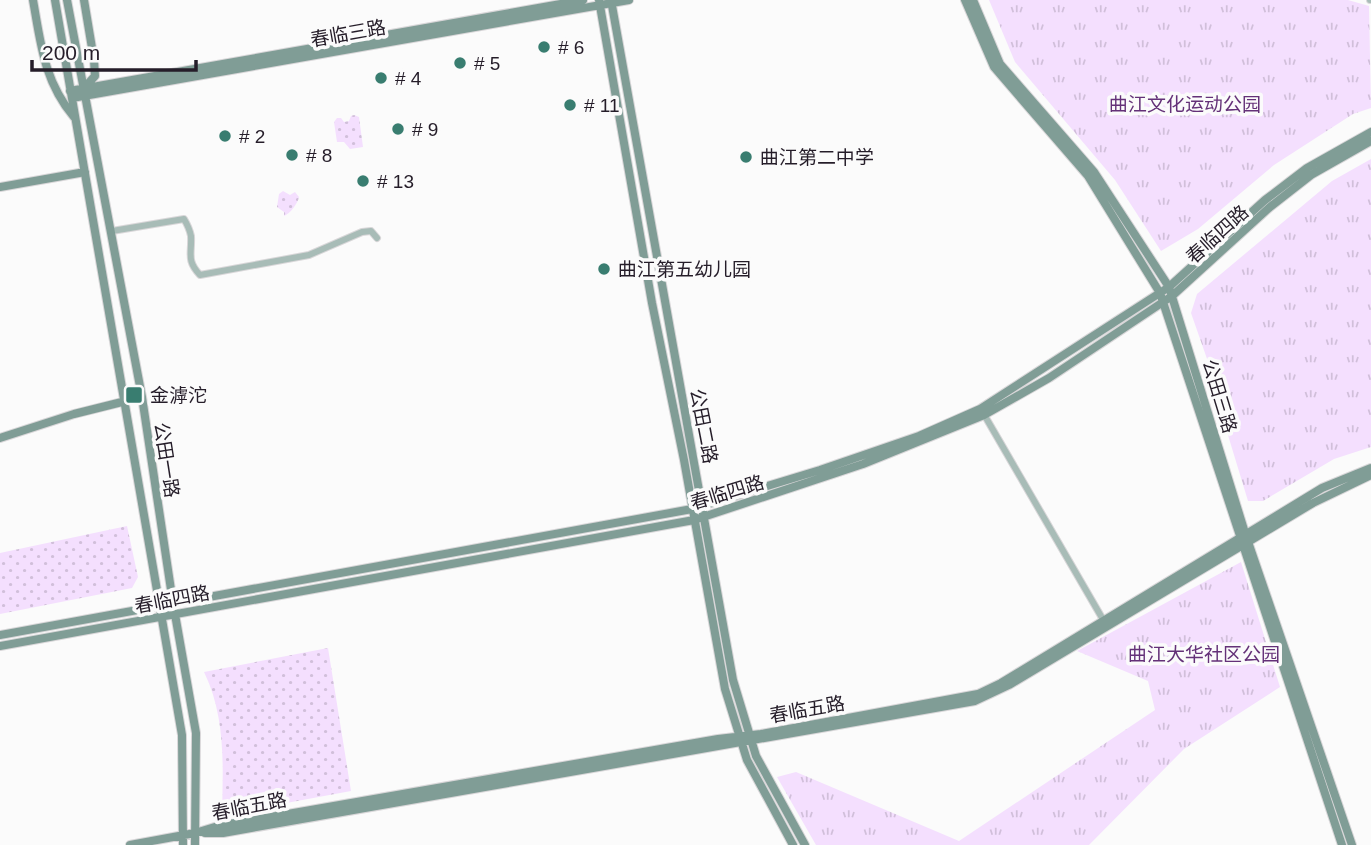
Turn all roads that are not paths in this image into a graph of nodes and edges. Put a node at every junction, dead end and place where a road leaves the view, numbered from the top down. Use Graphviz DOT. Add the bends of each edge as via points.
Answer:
graph roads {
  1 [pos="33,0"];
  2 [pos="55,0"];
  3 [pos="67,0"];
  4 [pos="84,0"];
  5 [pos="583,0"];
  6 [pos="629,0"];
  7 [pos="965,0"];
  8 [pos="973,0"];
  9 [pos="612,2"];
  10 [pos="599,3"];
  11 [pos="86,91"];
  12 [pos="71,94"];
  13 [pos="75,118"];
  14 [pos="1371,132"];
  15 [pos="1371,141"];
  16 [pos="85,172"];
  17 [pos="0,187"];
  18 [pos="112,231"];
  19 [pos="377,238"];
  20 [pos="1169,287"];
  21 [pos="1160,293"];
  22 [pos="1172,296"];
  23 [pos="1163,303"];
  24 [pos="142,397"];
  25 [pos="125,401"];
  26 [pos="982,412"];
  27 [pos="0,438"];
  28 [pos="1371,468"];
  29 [pos="1371,475"];
  30 [pos="702,506"];
  31 [pos="692,509"];
  32 [pos="704,517"];
  33 [pos="694,520"];
  34 [pos="1242,535"];
  35 [pos="1246,544"];
  36 [pos="173,603"];
  37 [pos="159,605"];
  38 [pos="175,614"];
  39 [pos="161,618"];
  40 [pos="1105,624"];
  41 [pos="0,635"];
  42 [pos="0,646"];
  43 [pos="745,739"];
  44 [pos="195,833"];
  45 [pos="183,840"];
  46 [pos="130,845"];
  47 [pos="195,845"];
  48 [pos="793,845"];
  49 [pos="805,845"];
  50 [pos="1342,845"];
  51 [pos="1352,845"];
  1 -- 13 [label="street" via="50,80"];
  2 -- 12 [label="street, 公田一路"];
  3 -- 11 [label="street, 公田一路"];
  4 -- 11 [label="street" via="95,76"];
  5 -- 11 [label="street, 春临三路"];
  6 -- 9 [label="street, 春临三路"];
  7 -- 21 [label="street, 公田三路" via="994,67 1088,176"];
  8 -- 20 [label="street, 公田三路" via="1000,64 1094,172"];
  9 -- 10 [label="street, 春临三路"];
  9 -- 30 [label="street, 公田二路"];
  10 -- 11 [label="street, 春临三路"];
  10 -- 31 [label="street, 公田二路"];
  11 -- 12 [label="street, 春临三路"];
  11 -- 18 [label="street, 公田一路"];
  12 -- 13 [label="street, 公田一路"];
  13 -- 16 [label="street, 公田一路"];
  14 -- 20 [label="street, 春临四路" via="1307,168 1265,200"];
  15 -- 22 [label="street, 春临四路" via="1311,175 1270,206"];
  16 -- 17 [label="street"];
  16 -- 25 [label="street, 公田一路"];
  18 -- 19 [label="street" via="184,219 191,235 192,267 200,275 309,255 362,232"];
  18 -- 24 [label="street, 公田一路"];
  20 -- 21 [label="street, 春临四路"];
  20 -- 22 [label="street, 公田三路"];
  21 -- 23 [label="street, 公田三路"];
  21 -- 26 [label="street, 春临四路"];
  22 -- 23 [label="street, 春临四路"];
  22 -- 34 [label="street, 公田三路"];
  23 -- 26 [label="street, 春临四路" via="1049,378"];
  23 -- 34 [label="street, 公田三路"];
  24 -- 25 [label="street"];
  24 -- 36 [label="street, 公田一路"];
  25 -- 27 [label="street"];
  25 -- 37 [label="street, 公田一路"];
  26 -- 30 [label="street, 春临四路" via="860,457"];
  26 -- 32 [label="street, 春临四路" via="863,464"];
  26 -- 40 [label="street"];
  28 -- 34 [label="street, 春临五路" via="1322,488"];
  29 -- 35 [label="street, 春临五路" via="1313,503"];
  30 -- 31 [label="street, 春临四路"];
  30 -- 32 [label="street, 公田二路"];
  31 -- 33 [label="street, 公田二路"];
  31 -- 36 [label="street, 春临四路"];
  32 -- 33 [label="street, 春临四路"];
  32 -- 43 [label="street, 公田二路"];
  33 -- 38 [label="street, 春临四路"];
  33 -- 43 [label="street, 公田二路" via="725,689"];
  34 -- 35 [label="street, 公田三路"];
  34 -- 40 [label="street, 春临五路"];
  35 -- 40 [label="street, 春临五路"];
  35 -- 50 [label="street, 公田三路"];
  35 -- 51 [label="street, 公田三路"];
  36 -- 37 [label="street, 春临四路"];
  36 -- 38 [label="street, 公田一路"];
  37 -- 39 [label="street, 公田一路"];
  37 -- 41 [label="street, 春临四路"];
  38 -- 39 [label="street, 春临四路"];
  38 -- 44 [label="street, 公田一路" via="196,733"];
  39 -- 42 [label="street, 春临四路"];
  39 -- 45 [label="street, 公田一路" via="182,735"];
  40 -- 43 [label="street, 春临五路" via="1009,685 975,701"];
  43 -- 44 [label="street, 春临五路" via="223,833"];
  43 -- 48 [label="street, 公田二路" via="759,785"];
  43 -- 49 [label="street, 公田二路"];
  44 -- 45 [label="street, 春临五路"];
  44 -- 47 [label="street, 公田一路"];
  45 -- 46 [label="street, 春临五路"];
}
